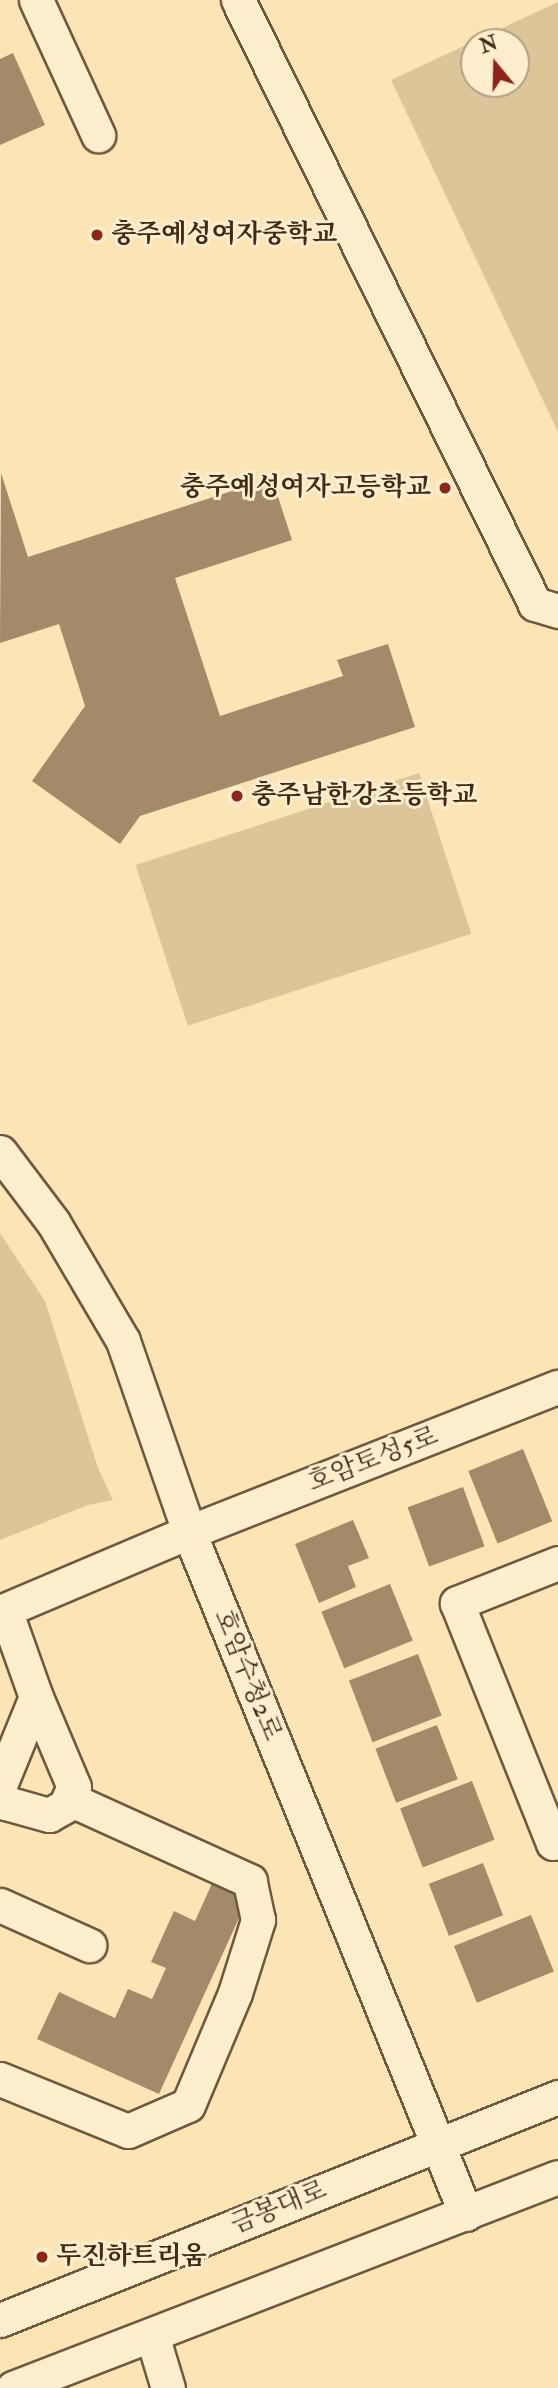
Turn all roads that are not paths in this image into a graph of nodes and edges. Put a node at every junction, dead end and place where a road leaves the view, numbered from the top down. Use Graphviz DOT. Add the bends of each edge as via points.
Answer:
graph roads {
  1 [pos="36,0"];
  2 [pos="238,0"];
  3 [pos="98,135"];
  4 [pos="558,611"];
  5 [pos="0,1152"];
  6 [pos="558,1387"];
  7 [pos="189,1532"];
  8 [pos="558,1563"];
  9 [pos="36,1697"];
  10 [pos="1,1798"];
  11 [pos="69,1799"];
  12 [pos="558,1841"];
  13 [pos="0,1905"];
  14 [pos="89,1945"];
  15 [pos="0,2078"];
  16 [pos="558,2097"];
  17 [pos="437,2144"];
  18 [pos="558,2177"];
  19 [pos="467,2214"];
  20 [pos="0,2320"];
  21 [pos="152,2334"];
  22 [pos="13,2388"];
  23 [pos="168,2388"];
  1 -- 3 [label="street"];
  2 -- 4 [label="street" via="535,604"];
  5 -- 7 [label="street, 호암수청2로" via="53,1222 123,1341"];
  6 -- 7 [label="street, 호암토성5로"];
  7 -- 9 [label="street, 호암토성5로" via="5,1610"];
  7 -- 17 [label="street, 호암수청2로"];
  8 -- 12 [label="street" via="457,1603 553,1843"];
  9 -- 10 [label="street"];
  9 -- 11 [label="street" via="75,1787"];
  10 -- 11 [label="street" via="49,1815"];
  11 -- 15 [label="street" via="250,1881 258,1920 235,1993 188,2105 128,2131"];
  13 -- 14 [label="street"];
  16 -- 17 [label="street, 금봉대로"];
  17 -- 19 [label="street, 호암수청2로"];
  17 -- 20 [label="street, 금봉대로"];
  18 -- 19 [label="street"];
  19 -- 21 [label="street"];
  21 -- 22 [label="street"];
  21 -- 23 [label="street"];
}
